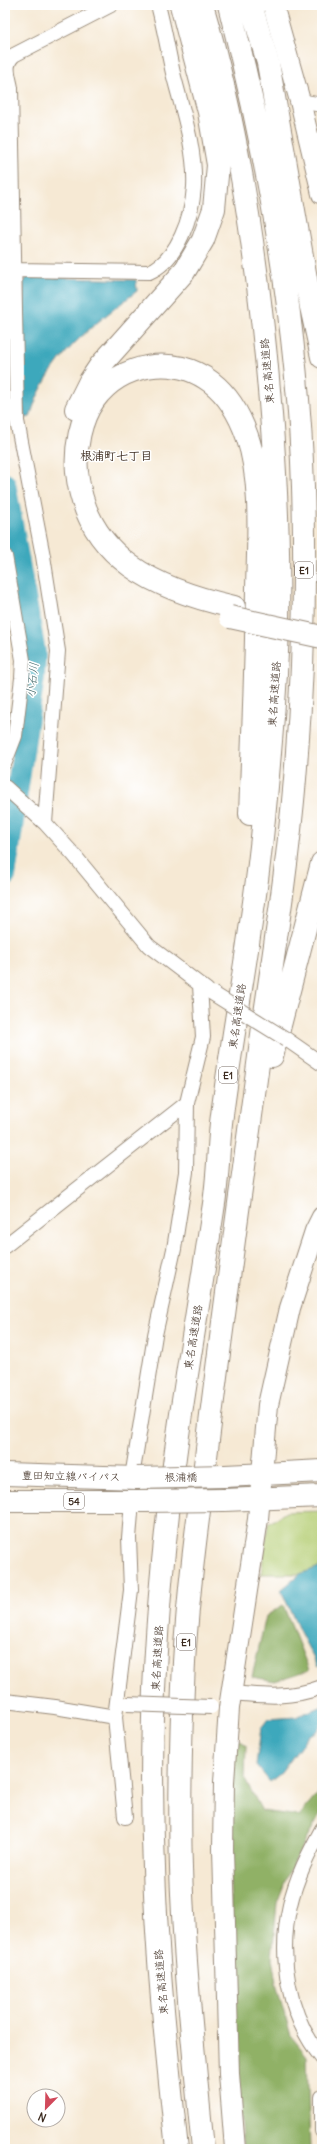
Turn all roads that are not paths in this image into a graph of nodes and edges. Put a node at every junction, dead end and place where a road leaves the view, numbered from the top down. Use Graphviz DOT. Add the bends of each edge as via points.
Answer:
graph roads {
  1 [pos="111,5"];
  2 [pos="158,5"];
  3 [pos="181,5"];
  4 [pos="202,5"];
  5 [pos="229,5"];
  6 [pos="251,5"];
  7 [pos="273,5"];
  8 [pos="6,62"];
  9 [pos="300,100"];
  10 [pos="322,105"];
  11 [pos="322,194"];
  12 [pos="15,270"];
  13 [pos="322,357"];
  14 [pos="5,556"];
  15 [pos="232,612"];
  16 [pos="322,626"];
  17 [pos="322,637"];
  18 [pos="5,762"];
  19 [pos="6,787"];
  20 [pos="45,823"];
  21 [pos="322,863"];
  22 [pos="200,986"];
  23 [pos="322,1064"];
  24 [pos="187,1103"];
  25 [pos="221,1126"];
  26 [pos="248,1138"];
  27 [pos="322,1218"];
  28 [pos="5,1246"];
  29 [pos="322,1471"];
  30 [pos="5,1474"];
  31 [pos="261,1474"];
  32 [pos="134,1477"];
  33 [pos="322,1496"];
  34 [pos="260,1499"];
  35 [pos="5,1501"];
  36 [pos="138,1501"];
  37 [pos="322,1687"];
  38 [pos="5,1701"];
  39 [pos="224,1703"];
  40 [pos="123,1704"];
  41 [pos="115,1717"];
  42 [pos="124,1817"];
  43 [pos="322,1829"];
  44 [pos="322,2058"];
  45 [pos="322,2097"];
  46 [pos="322,2131"];
  47 [pos="177,2149"];
  48 [pos="203,2149"];
  49 [pos="235,2149"];
  1 -- 8 [label="street" via="14,55"];
  2 -- 12 [label="street" via="192,155 194,186 191,206 176,245 158,268 149,272"];
  3 -- 15 [label="main road" via="209,112 218,165 214,209 195,256 177,282 100,366 77,406 68,434 68,489 84,530 111,565 161,596 195,608"];
  4 -- 25 [label="main road, 東名高速道路 / E1" via="221,73 243,182 258,278 276,485 279,587 274,700 260,858"];
  5 -- 26 [label="main road, E1" via="266,168 283,273 296,385 303,499 302,673 294,784"];
  6 -- 13 [label="main road" via="268,63"];
  7 -- 9 [label="street"];
  8 -- 12 [label="street" via="11,88"];
  9 -- 10 [label="street"];
  9 -- 11 [label="street"];
  12 -- 20 [label="street" via="17,421 58,651"];
  14 -- 18 [label="street" via="23,660 15,736"];
  15 -- 16 [label="main road"];
  15 -- 17 [label="main road, bridge"];
  15 -- 25 [label="main road" via="150,579 119,558 96,530 88,514 81,497 76,466 80,431 94,400 116,378 132,370 154,366 182,368 211,382 231,404 248,438 257,482 255,705 248,856"];
  19 -- 20 [label="street"];
  20 -- 22 [label="street" via="149,946"];
  21 -- 26 [label="main road"];
  22 -- 23 [label="street, bridge"];
  22 -- 24 [label="street" via="203,1037"];
  24 -- 28 [label="street"];
  24 -- 32 [label="street" via="186,1172 174,1249 155,1335"];
  25 -- 47 [label="main road, 東名高速道路 / E1" via="214,1202 166,1526 156,1654 153,1863 159,1966"];
  26 -- 48 [label="main road, E1" via="213,1395 184,1658 181,1865 186,1965"];
  27 -- 31 [label="street" via="301,1274 278,1358 268,1405"];
  29 -- 31 [label="main road"];
  30 -- 32 [label="main road, 豊田知立線バイパス"];
  31 -- 32 [label="main road, 根浦橋, bridge"];
  31 -- 34 [label="street"];
  33 -- 34 [label="main road, 54"];
  34 -- 36 [label="main road, 54, bridge"];
  34 -- 39 [label="street" via="248,1592"];
  35 -- 36 [label="main road, 54"];
  36 -- 40 [label="street" via="129,1538 131,1590"];
  37 -- 39 [label="street" via="303,1694"];
  38 -- 41 [label="street"];
  39 -- 40 [label="street, bridge"];
  39 -- 49 [label="street" via="223,1849 228,2074"];
  40 -- 41 [label="street"];
  41 -- 42 [label="street"];
  43 -- 44 [label="street" via="300,1875 290,1904 286,1938 286,1964 296,2010 305,2032"];
  45 -- 46 [label="street"];
}
